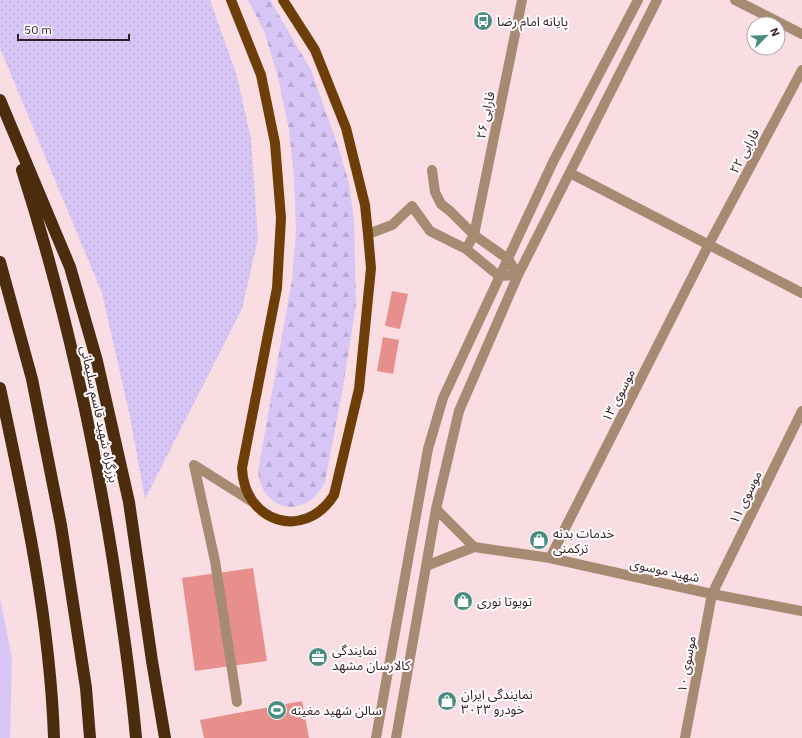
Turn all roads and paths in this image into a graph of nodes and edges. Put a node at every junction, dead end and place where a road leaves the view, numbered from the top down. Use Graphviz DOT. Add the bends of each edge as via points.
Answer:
graph roads {
  1 [pos="231,0"];
  2 [pos="283,0"];
  3 [pos="522,0"];
  4 [pos="638,0"];
  5 [pos="657,0"];
  6 [pos="735,0"];
  7 [pos="802,34"];
  8 [pos="802,70"];
  9 [pos="0,100"];
  10 [pos="0,104"];
  11 [pos="432,170"];
  12 [pos="570,173"];
  13 [pos="368,234"];
  14 [pos="474,235"];
  15 [pos="709,244"];
  16 [pos="466,249"];
  17 [pos="508,259"];
  18 [pos="0,262"];
  19 [pos="518,275"];
  20 [pos="499,276"];
  21 [pos="802,292"];
  22 [pos="0,388"];
  23 [pos="802,411"];
  24 [pos="251,501"];
  25 [pos="436,509"];
  26 [pos="474,547"];
  27 [pos="550,558"];
  28 [pos="426,566"];
  29 [pos="712,594"];
  30 [pos="802,611"];
  31 [pos="237,702"];
  32 [pos="54,738"];
  33 [pos="90,738"];
  34 [pos="136,738"];
  35 [pos="165,738"];
  36 [pos="376,738"];
  37 [pos="396,738"];
  38 [pos="685,738"];
  1 -- 24 [label="main road" via="261,75 276,143 281,218 277,288 242,468 245,490"];
  2 -- 13 [label="main road" via="315,50 346,128 365,205"];
  3 -- 14 [label="street, فارابی ۲۶"];
  4 -- 17 [label="street" via="553,162"];
  5 -- 12 [label="street"];
  6 -- 7 [label="street"];
  8 -- 15 [label="street, فارابی ۲۲"];
  9 -- 35 [label="highway" via="70,266 97,361 129,502"];
  10 -- 34 [label="highway, بزرگراه شهید قاسم سلیمانی" via="43,235 77,366 106,518 131,677"];
  11 -- 14 [label="street" via="434,192 441,204"];
  12 -- 15 [label="street"];
  12 -- 19 [label="street"];
  13 -- 16 [label="street" via="392,225 412,206 430,231"];
  13 -- 24 [label="main road" via="371,268 359,389 334,495 318,513 294,521 272,518"];
  14 -- 16 [label="street, فارابی ۲۶"];
  14 -- 17 [label="street"];
  15 -- 21 [label="street"];
  15 -- 27 [label="street, موسوی ۱۳"];
  16 -- 20 [label="street"];
  17 -- 19 [label="street"];
  17 -- 20 [label="street"];
  18 -- 33 [label="highway" via="32,379 61,525 86,688"];
  19 -- 20 [label="street"];
  19 -- 25 [label="street" via="459,411"];
  20 -- 36 [label="street" via="442,398 428,449"];
  22 -- 32 [label="highway" via="31,534 52,695"];
  23 -- 29 [label="street, موسوی ۱۱"];
  24 -- 31 [label="street" via="194,465 215,561"];
  25 -- 26 [label="street"];
  25 -- 28 [label="street"];
  26 -- 27 [label="street, شهید موسوی"];
  26 -- 28 [label="street"];
  27 -- 29 [label="street, شهید موسوی"];
  28 -- 37 [label="street"];
  29 -- 30 [label="street, شهید موسوی"];
  29 -- 38 [label="street, موسوی ۱۰"];
}
